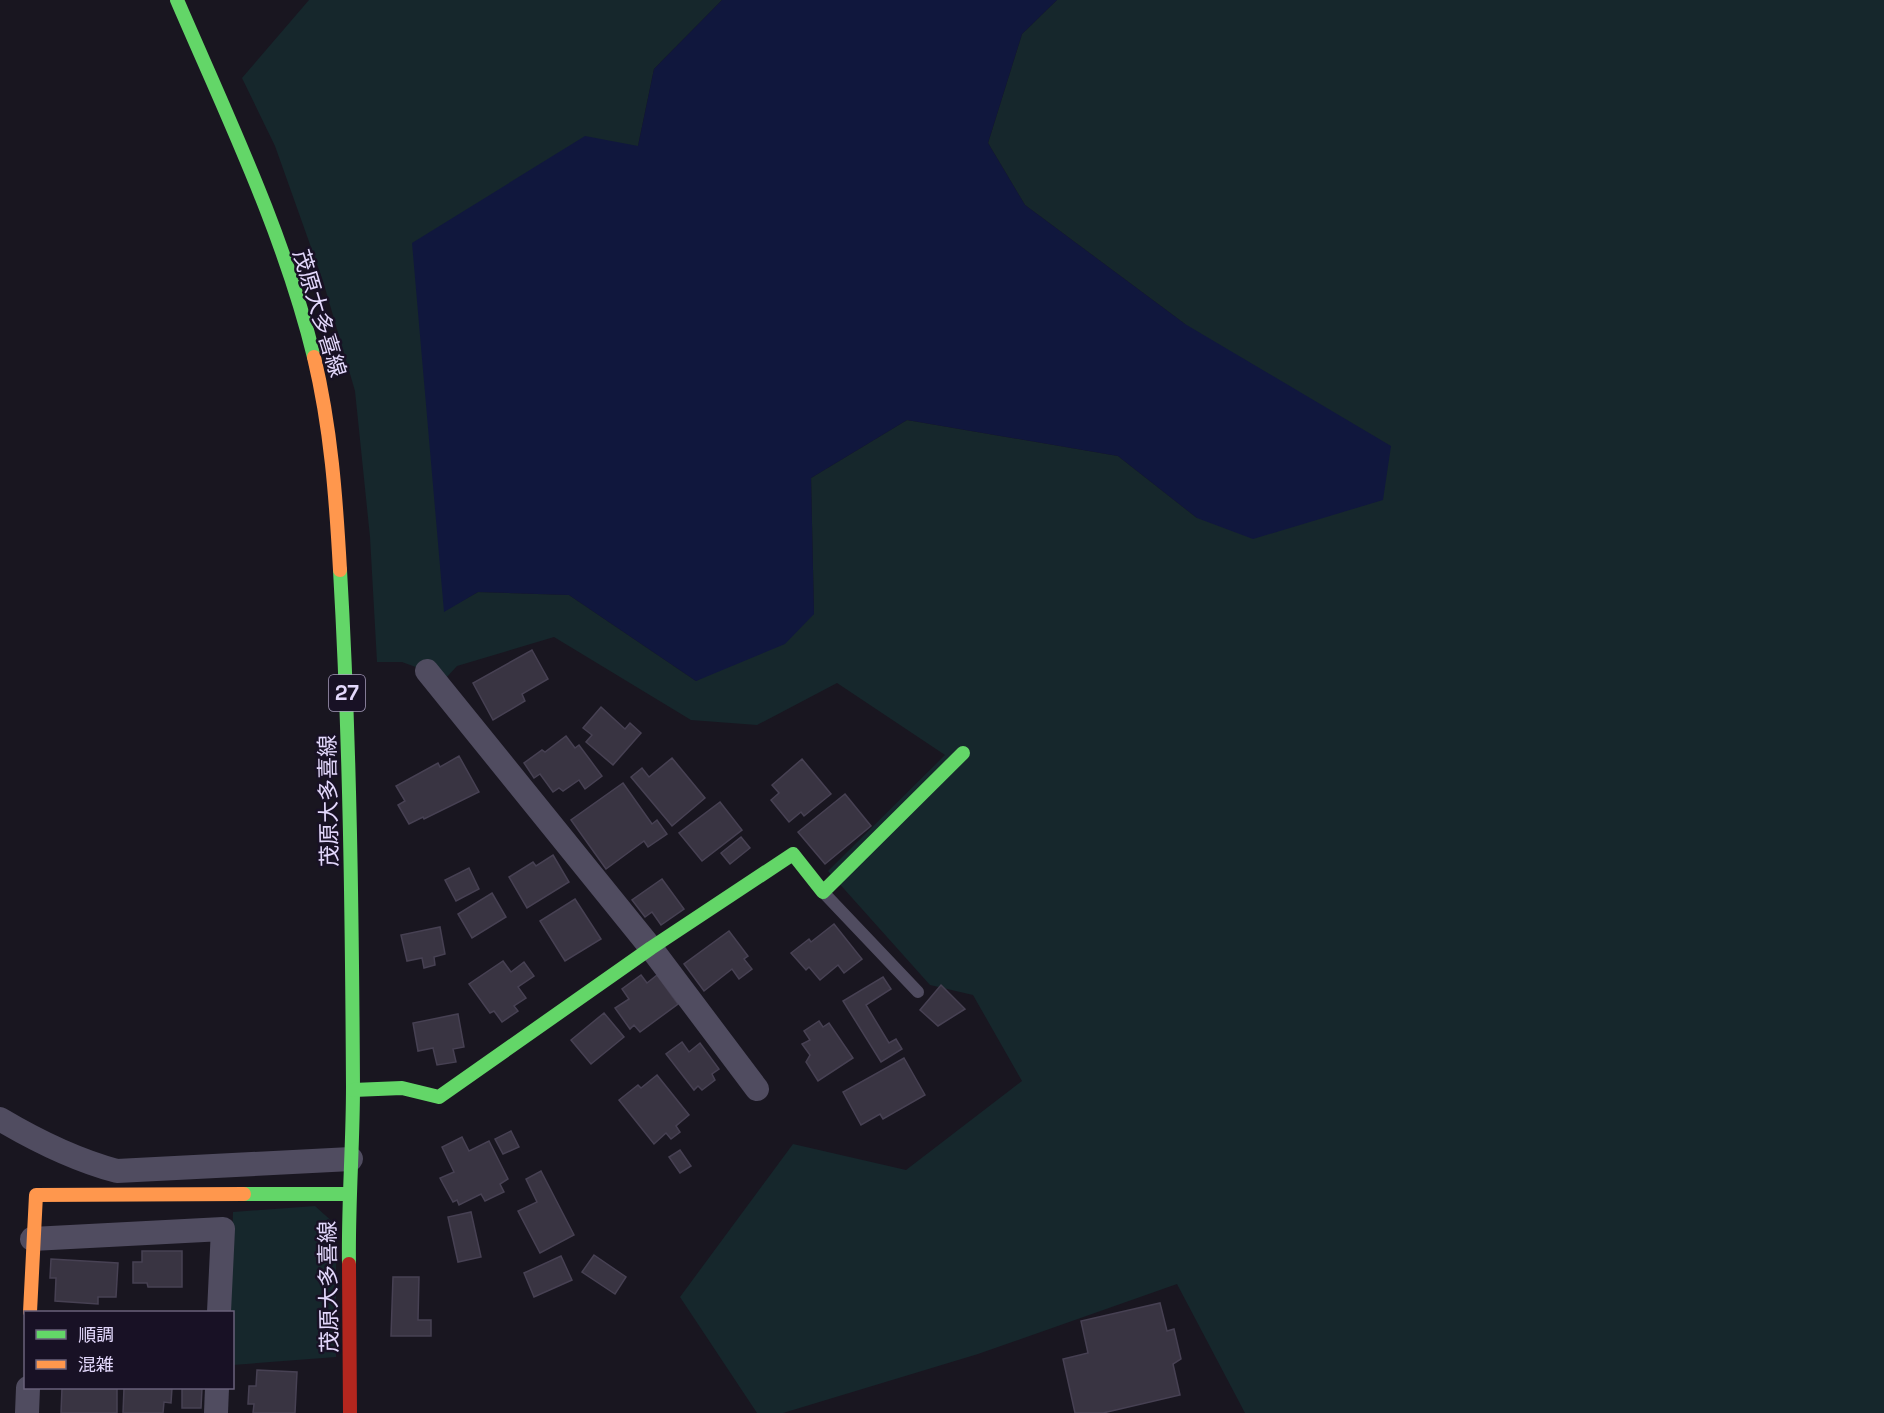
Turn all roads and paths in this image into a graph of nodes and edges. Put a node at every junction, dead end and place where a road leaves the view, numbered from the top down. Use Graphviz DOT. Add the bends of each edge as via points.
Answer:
graph roads {
  1 [pos="177,0"];
  2 [pos="427,671"];
  3 [pos="963,753"];
  4 [pos="823,891"];
  5 [pos="651,948"];
  6 [pos="918,992"];
  7 [pos="758,1089"];
  8 [pos="353,1090"];
  9 [pos="0,1119"];
  10 [pos="351,1159"];
  11 [pos="348,1194"];
  12 [pos="32,1239"];
  13 [pos="30,1311"];
  14 [pos="219,1311"];
  15 [pos="28,1389"];
  16 [pos="217,1389"];
  17 [pos="27,1413"];
  18 [pos="216,1413"];
  19 [pos="350,1413"];
  1 -- 8 [label="main road, 茂原大多喜線 / 27" via="240,145 303,313 326,407 336,490 347,687"];
  2 -- 5 [label="street"];
  3 -- 4 [label="main road"];
  4 -- 5 [label="main road" via="793,854"];
  4 -- 6 [label="lane"];
  5 -- 7 [label="street"];
  5 -- 8 [label="main road" via="439,1097 402,1088"];
  8 -- 10 [label="main road, 茂原大多喜線 / 27"];
  9 -- 10 [label="street" via="92,1165 117,1171"];
  10 -- 11 [label="main road, 茂原大多喜線 / 27"];
  11 -- 12 [label="main road" via="36,1195"];
  11 -- 19 [label="main road, 茂原大多喜線 / 27"];
  12 -- 13 [label="main road"];
  12 -- 14 [label="street" via="223,1229"];
  15 -- 17 [label="street"];
  16 -- 18 [label="street"];
}
